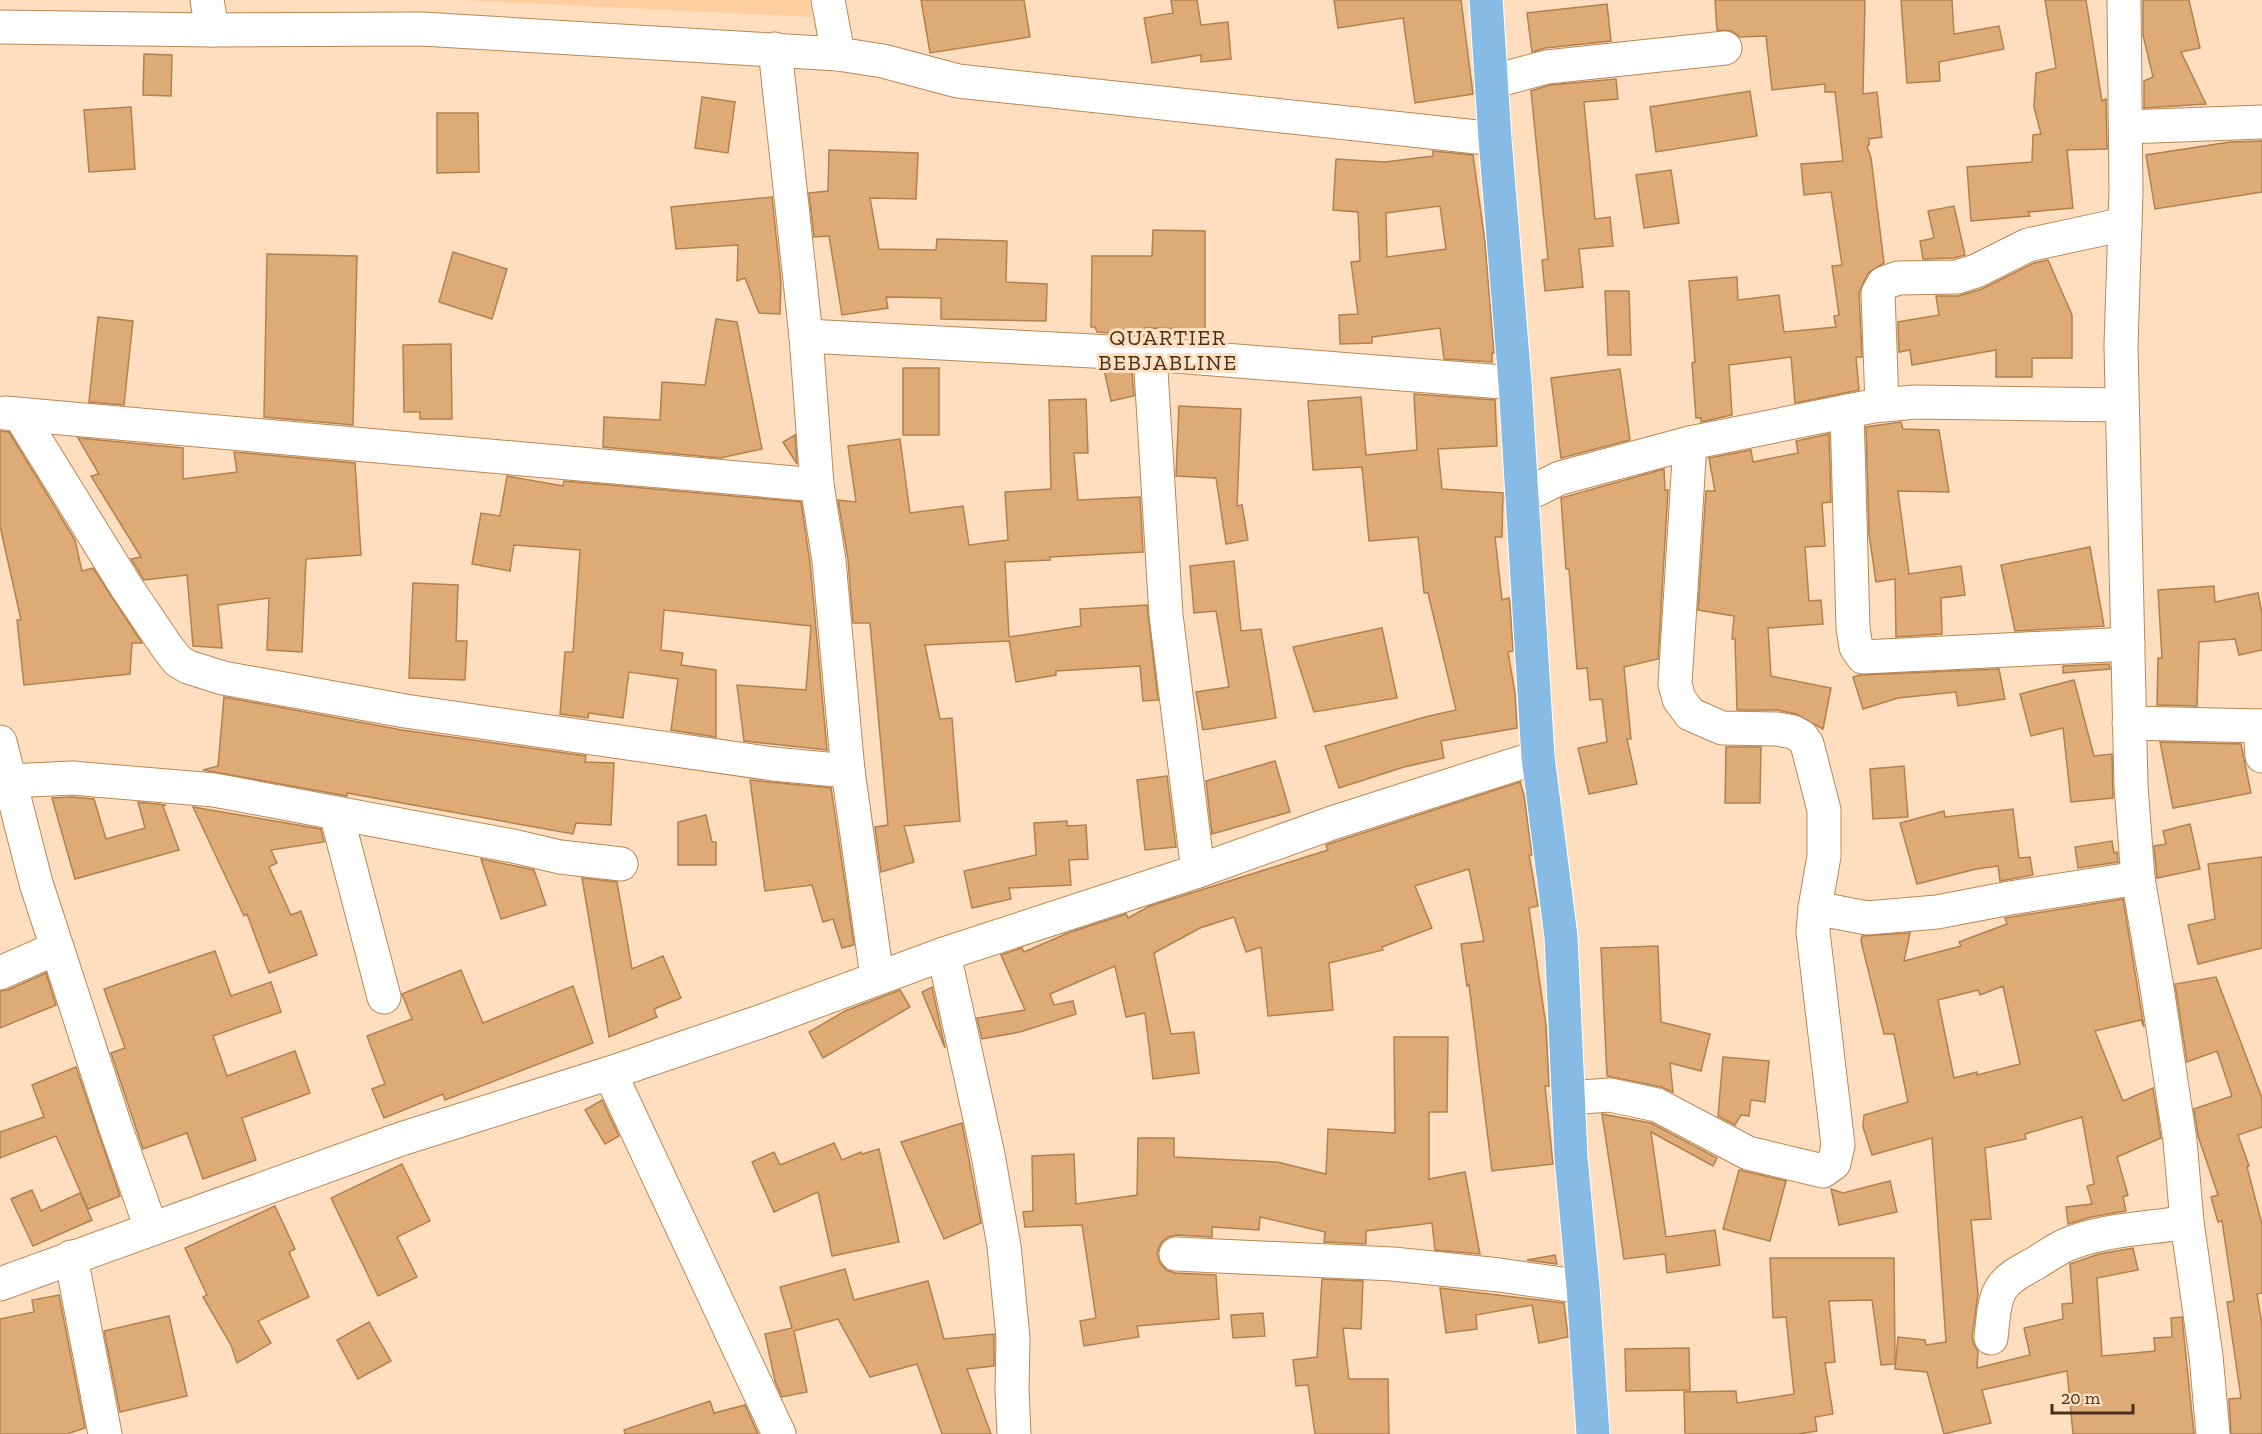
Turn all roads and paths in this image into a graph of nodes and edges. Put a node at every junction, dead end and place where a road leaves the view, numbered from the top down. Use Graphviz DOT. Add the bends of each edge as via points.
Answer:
graph roads {
  1 [pos="828,0"];
  2 [pos="1486,0"];
  3 [pos="2124,0"];
  4 [pos="209,15"];
  5 [pos="0,27"];
  6 [pos="1725,48"];
  7 [pos="775,49"];
  8 [pos="838,54"];
  9 [pos="1491,82"];
  10 [pos="2262,122"];
  11 [pos="2126,127"];
  12 [pos="1495,139"];
  13 [pos="2125,224"];
  14 [pos="806,336"];
  15 [pos="1150,354"];
  16 [pos="1515,382"];
  17 [pos="1882,405"];
  18 [pos="2122,405"];
  19 [pos="1847,411"];
  20 [pos="10,414"];
  21 [pos="1690,443"];
  22 [pos="817,485"];
  23 [pos="1522,497"];
  24 [pos="2128,644"];
  25 [pos="2129,723"];
  26 [pos="2261,736"];
  27 [pos="0,742"];
  28 [pos="1538,757"];
  29 [pos="848,771"];
  30 [pos="10,781"];
  31 [pos="336,813"];
  32 [pos="621,864"];
  33 [pos="1198,871"];
  34 [pos="2138,878"];
  35 [pos="1815,908"];
  36 [pos="57,948"];
  37 [pos="944,954"];
  38 [pos="0,973"];
  39 [pos="877,977"];
  40 [pos="384,997"];
  41 [pos="609,1073"];
  42 [pos="1568,1098"];
  43 [pos="2187,1222"];
  44 [pos="151,1228"];
  45 [pos="1176,1254"];
  46 [pos="71,1257"];
  47 [pos="0,1284"];
  48 [pos="1583,1287"];
  49 [pos="1991,1338"];
  50 [pos="105,1434"];
  51 [pos="779,1434"];
  52 [pos="1014,1434"];
  53 [pos="1593,1434"];
  54 [pos="2213,1434"];
  1 -- 8 [label="street"];
  2 -- 9 [label="main road"];
  3 -- 11 [label="street"];
  4 -- 5 [label="street"];
  4 -- 7 [label="street"];
  6 -- 9 [label="street" via="1547,67"];
  7 -- 8 [label="street"];
  7 -- 14 [label="street"];
  8 -- 12 [label="street" via="958,81"];
  9 -- 12 [label="main road"];
  10 -- 11 [label="street"];
  11 -- 13 [label="street"];
  12 -- 16 [label="main road"];
  13 -- 17 [label="street" via="2028,245 1958,277 1898,278 1884,283 1878,293"];
  13 -- 18 [label="street"];
  14 -- 15 [label="street"];
  14 -- 22 [label="street"];
  15 -- 16 [label="street"];
  15 -- 33 [label="street" via="1166,615"];
  16 -- 23 [label="main road"];
  17 -- 18 [label="street"];
  17 -- 19 [label="street"];
  18 -- 24 [label="street"];
  19 -- 21 [label="street"];
  19 -- 24 [label="street" via="1853,628 1856,647 1863,657"];
  20 -- 22 [label="street"];
  20 -- 29 [label="street" via="172,654 188,667 223,678 405,711"];
  21 -- 23 [label="street" via="1560,478"];
  21 -- 35 [label="street" via="1675,684 1679,699 1690,714 1722,728 1793,732 1807,744 1824,810 1824,856"];
  22 -- 29 [label="street" via="829,561"];
  23 -- 28 [label="main road"];
  24 -- 25 [label="street"];
  25 -- 26 [label="street"];
  25 -- 34 [label="street"];
  27 -- 30 [label="street"];
  28 -- 33 [label="street"];
  28 -- 42 [label="main road" via="1560,936"];
  29 -- 39 [label="street"];
  30 -- 31 [label="street" via="72,778 214,790"];
  30 -- 36 [label="street"];
  31 -- 32 [label="street" via="560,858"];
  31 -- 40 [label="street"];
  33 -- 37 [label="street"];
  34 -- 35 [label="street" via="1937,912 1867,918"];
  34 -- 43 [label="street" via="2178,1129"];
  35 -- 42 [label="street" via="1813,932 1838,1145 1834,1163 1823,1171 1748,1153 1665,1110 1632,1099 1610,1095"];
  36 -- 38 [label="street"];
  36 -- 44 [label="street"];
  37 -- 39 [label="street"];
  37 -- 52 [label="street" via="1004,1246 1014,1338"];
  39 -- 41 [label="street"];
  41 -- 44 [label="street" via="401,1139"];
  41 -- 51 [label="street"];
  42 -- 48 [label="main road"];
  43 -- 49 [label="street" via="2085,1239 2066,1245 2023,1270 2000,1290"];
  43 -- 54 [label="street"];
  44 -- 46 [label="street"];
  45 -- 48 [label="street" via="1392,1264"];
  46 -- 47 [label="street"];
  46 -- 50 [label="street"];
  48 -- 53 [label="main road"];
}
